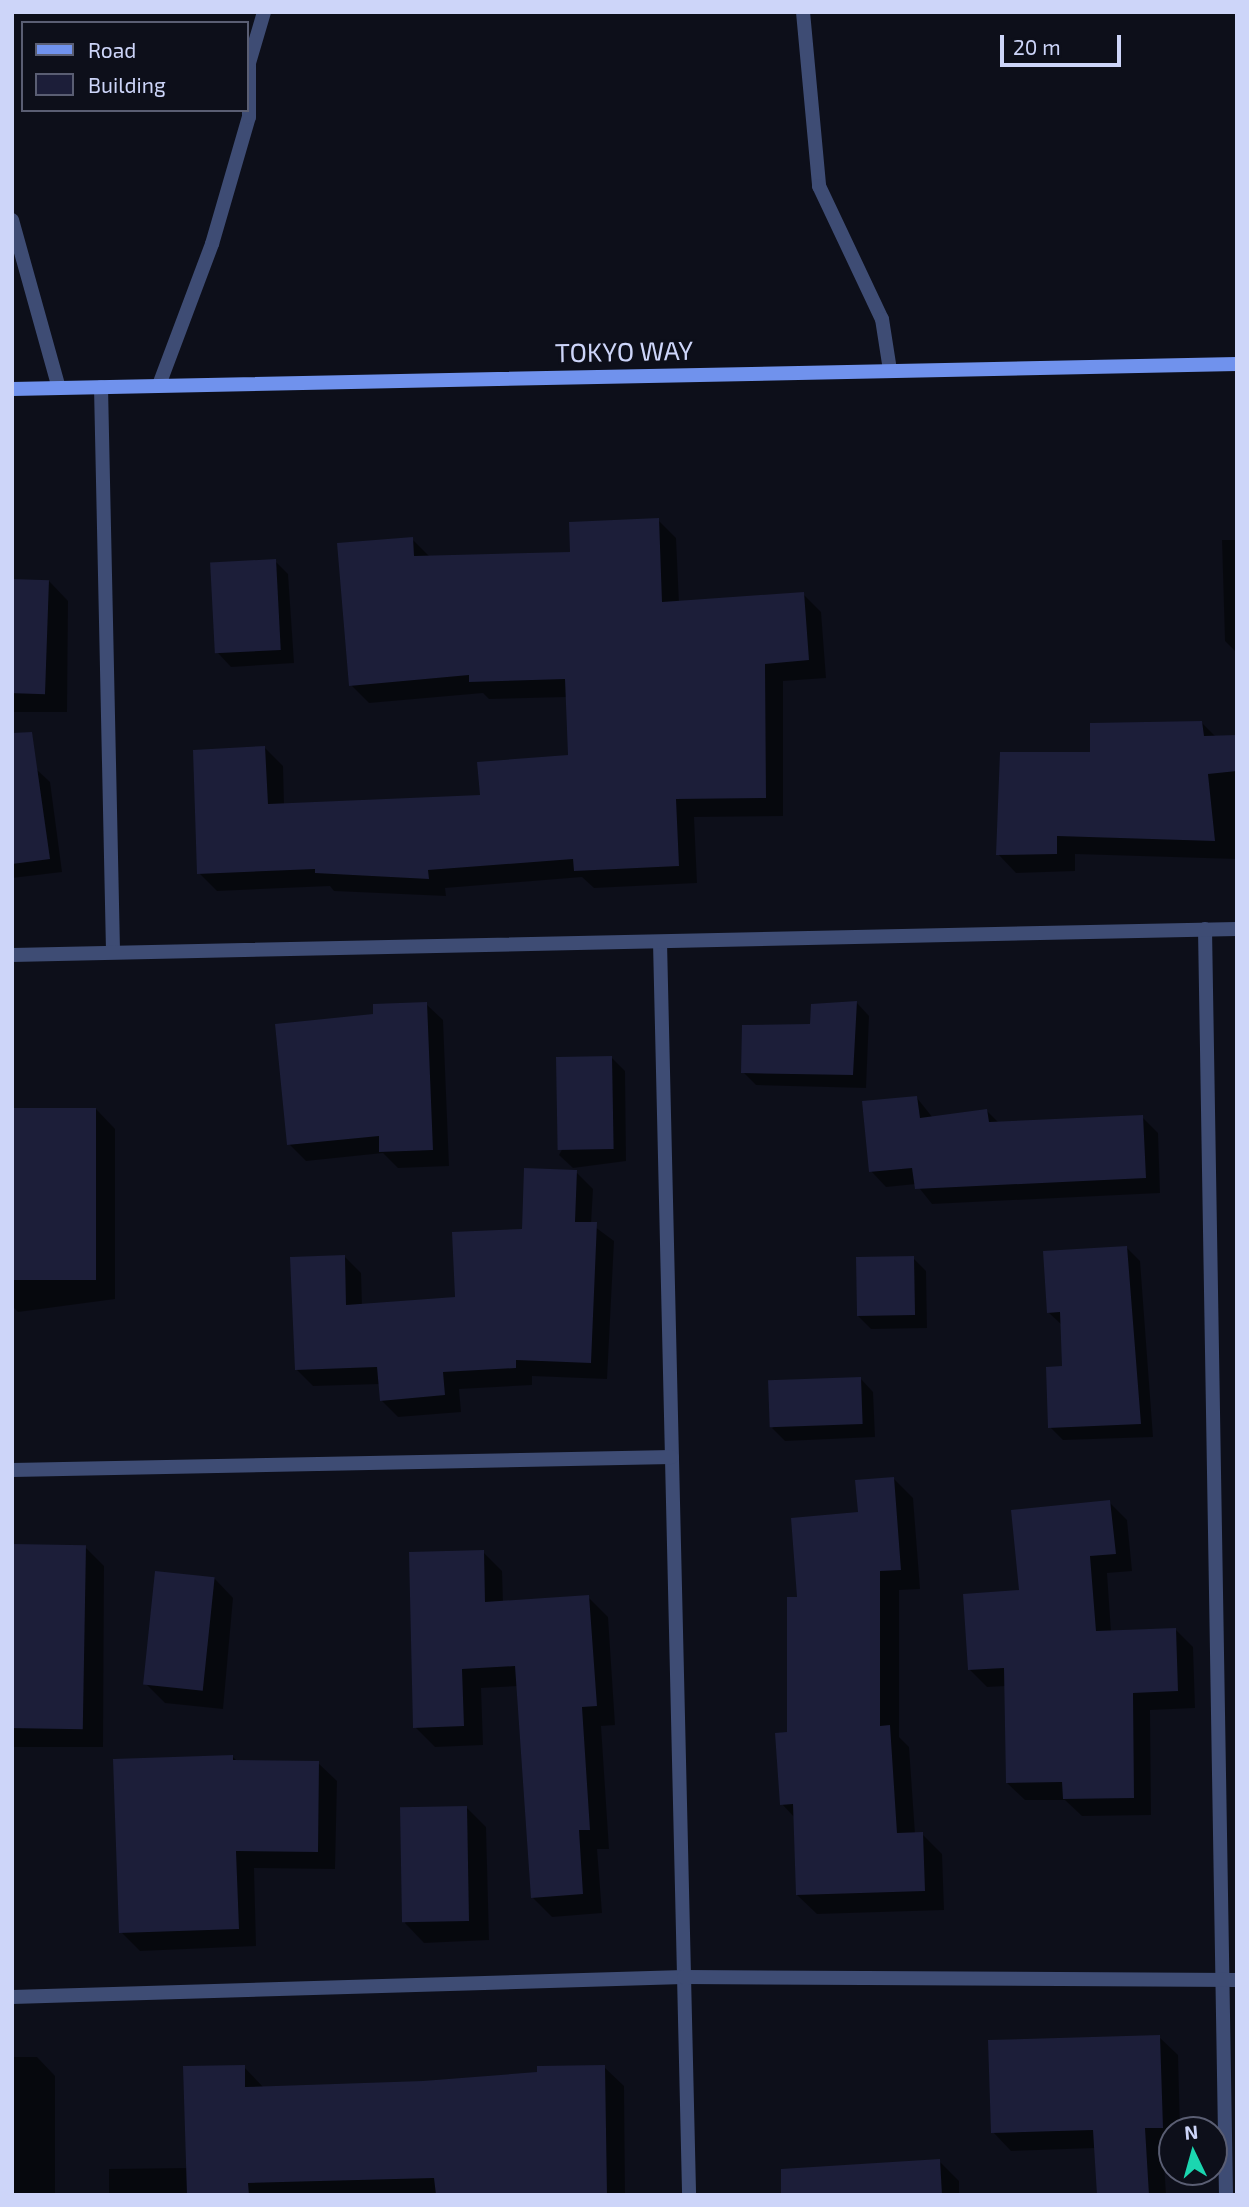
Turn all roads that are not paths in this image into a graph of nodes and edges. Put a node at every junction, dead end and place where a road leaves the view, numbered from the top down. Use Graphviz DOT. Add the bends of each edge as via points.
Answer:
graph roads {
  1 [pos="264,12"];
  2 [pos="803,12"];
  3 [pos="12,220"];
  4 [pos="1237,364"];
  5 [pos="890,370"];
  6 [pos="159,385"];
  7 [pos="101,387"];
  8 [pos="59,388"];
  9 [pos="12,389"];
  10 [pos="1205,929"];
  11 [pos="1237,929"];
  12 [pos="660,942"];
  13 [pos="113,953"];
  14 [pos="12,955"];
  15 [pos="672,1457"];
  16 [pos="12,1470"];
  17 [pos="684,1977"];
  18 [pos="1229,1980"];
  19 [pos="12,1997"];
  20 [pos="689,2195"];
  21 [pos="1226,2195"];
  1 -- 6 [label="street" via="249,63 249,117 212,244"];
  2 -- 5 [label="street" via="819,186 882,319"];
  3 -- 8 [label="street"];
  4 -- 5 [label="main road, TOKYO WAY"];
  5 -- 6 [label="main road, TOKYO WAY"];
  6 -- 7 [label="main road, TOKYO WAY"];
  7 -- 8 [label="main road, TOKYO WAY"];
  7 -- 13 [label="street"];
  8 -- 9 [label="main road, TOKYO WAY"];
  10 -- 11 [label="street"];
  10 -- 12 [label="street"];
  10 -- 18 [label="street"];
  12 -- 13 [label="street"];
  12 -- 15 [label="street"];
  13 -- 14 [label="street"];
  15 -- 16 [label="street"];
  15 -- 17 [label="street"];
  17 -- 18 [label="street"];
  17 -- 19 [label="street"];
  17 -- 20 [label="street"];
  18 -- 21 [label="street"];
}
